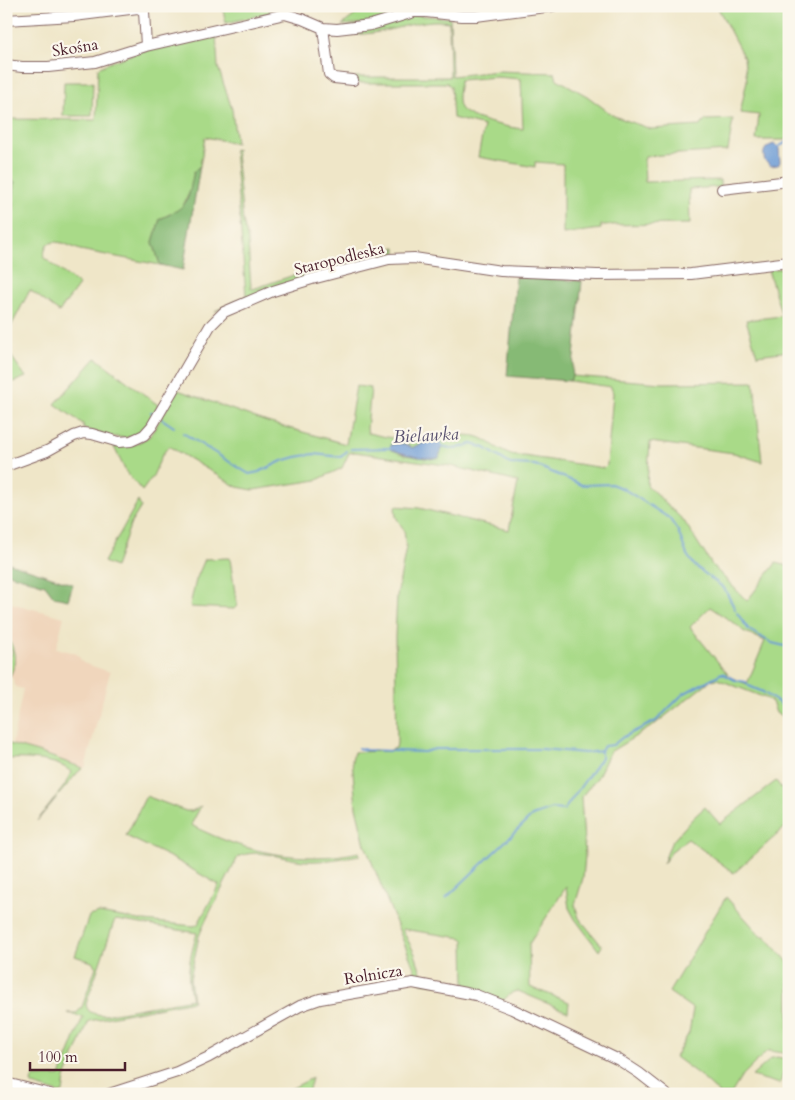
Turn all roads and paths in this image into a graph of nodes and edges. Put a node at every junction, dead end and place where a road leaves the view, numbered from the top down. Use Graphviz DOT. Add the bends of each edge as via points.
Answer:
graph roads {
  1 [pos="554,6"];
  2 [pos="6,20"];
  3 [pos="323,28"];
  4 [pos="146,46"];
  5 [pos="6,65"];
  6 [pos="353,80"];
  7 [pos="789,181"];
  8 [pos="722,190"];
  9 [pos="789,262"];
  10 [pos="6,466"];
  11 [pos="10,1084"];
  12 [pos="25,1094"];
  13 [pos="50,1094"];
  14 [pos="109,1094"];
  15 [pos="666,1094"];
  1 -- 3 [label="street, Skośna" via="476,16 414,12 346,29"];
  2 -- 4 [label="street, Skośna" via="138,8 144,11"];
  3 -- 4 [label="street, Skośna" via="285,14"];
  3 -- 6 [label="street" via="329,74 334,78"];
  4 -- 5 [label="street, Skośna" via="95,62 48,67"];
  7 -- 8 [label="street"];
  9 -- 10 [label="street, Staropodleska" via="692,274 597,275 501,271 403,258 312,278 236,306 218,316 144,435 119,442 83,433 47,452"];
  11 -- 12 [label="street"];
  11 -- 13 [label="street"];
  14 -- 15 [label="street, Rolnicza" via="193,1065 300,1006 320,999 413,983 476,995 512,1009 618,1060"];
}
